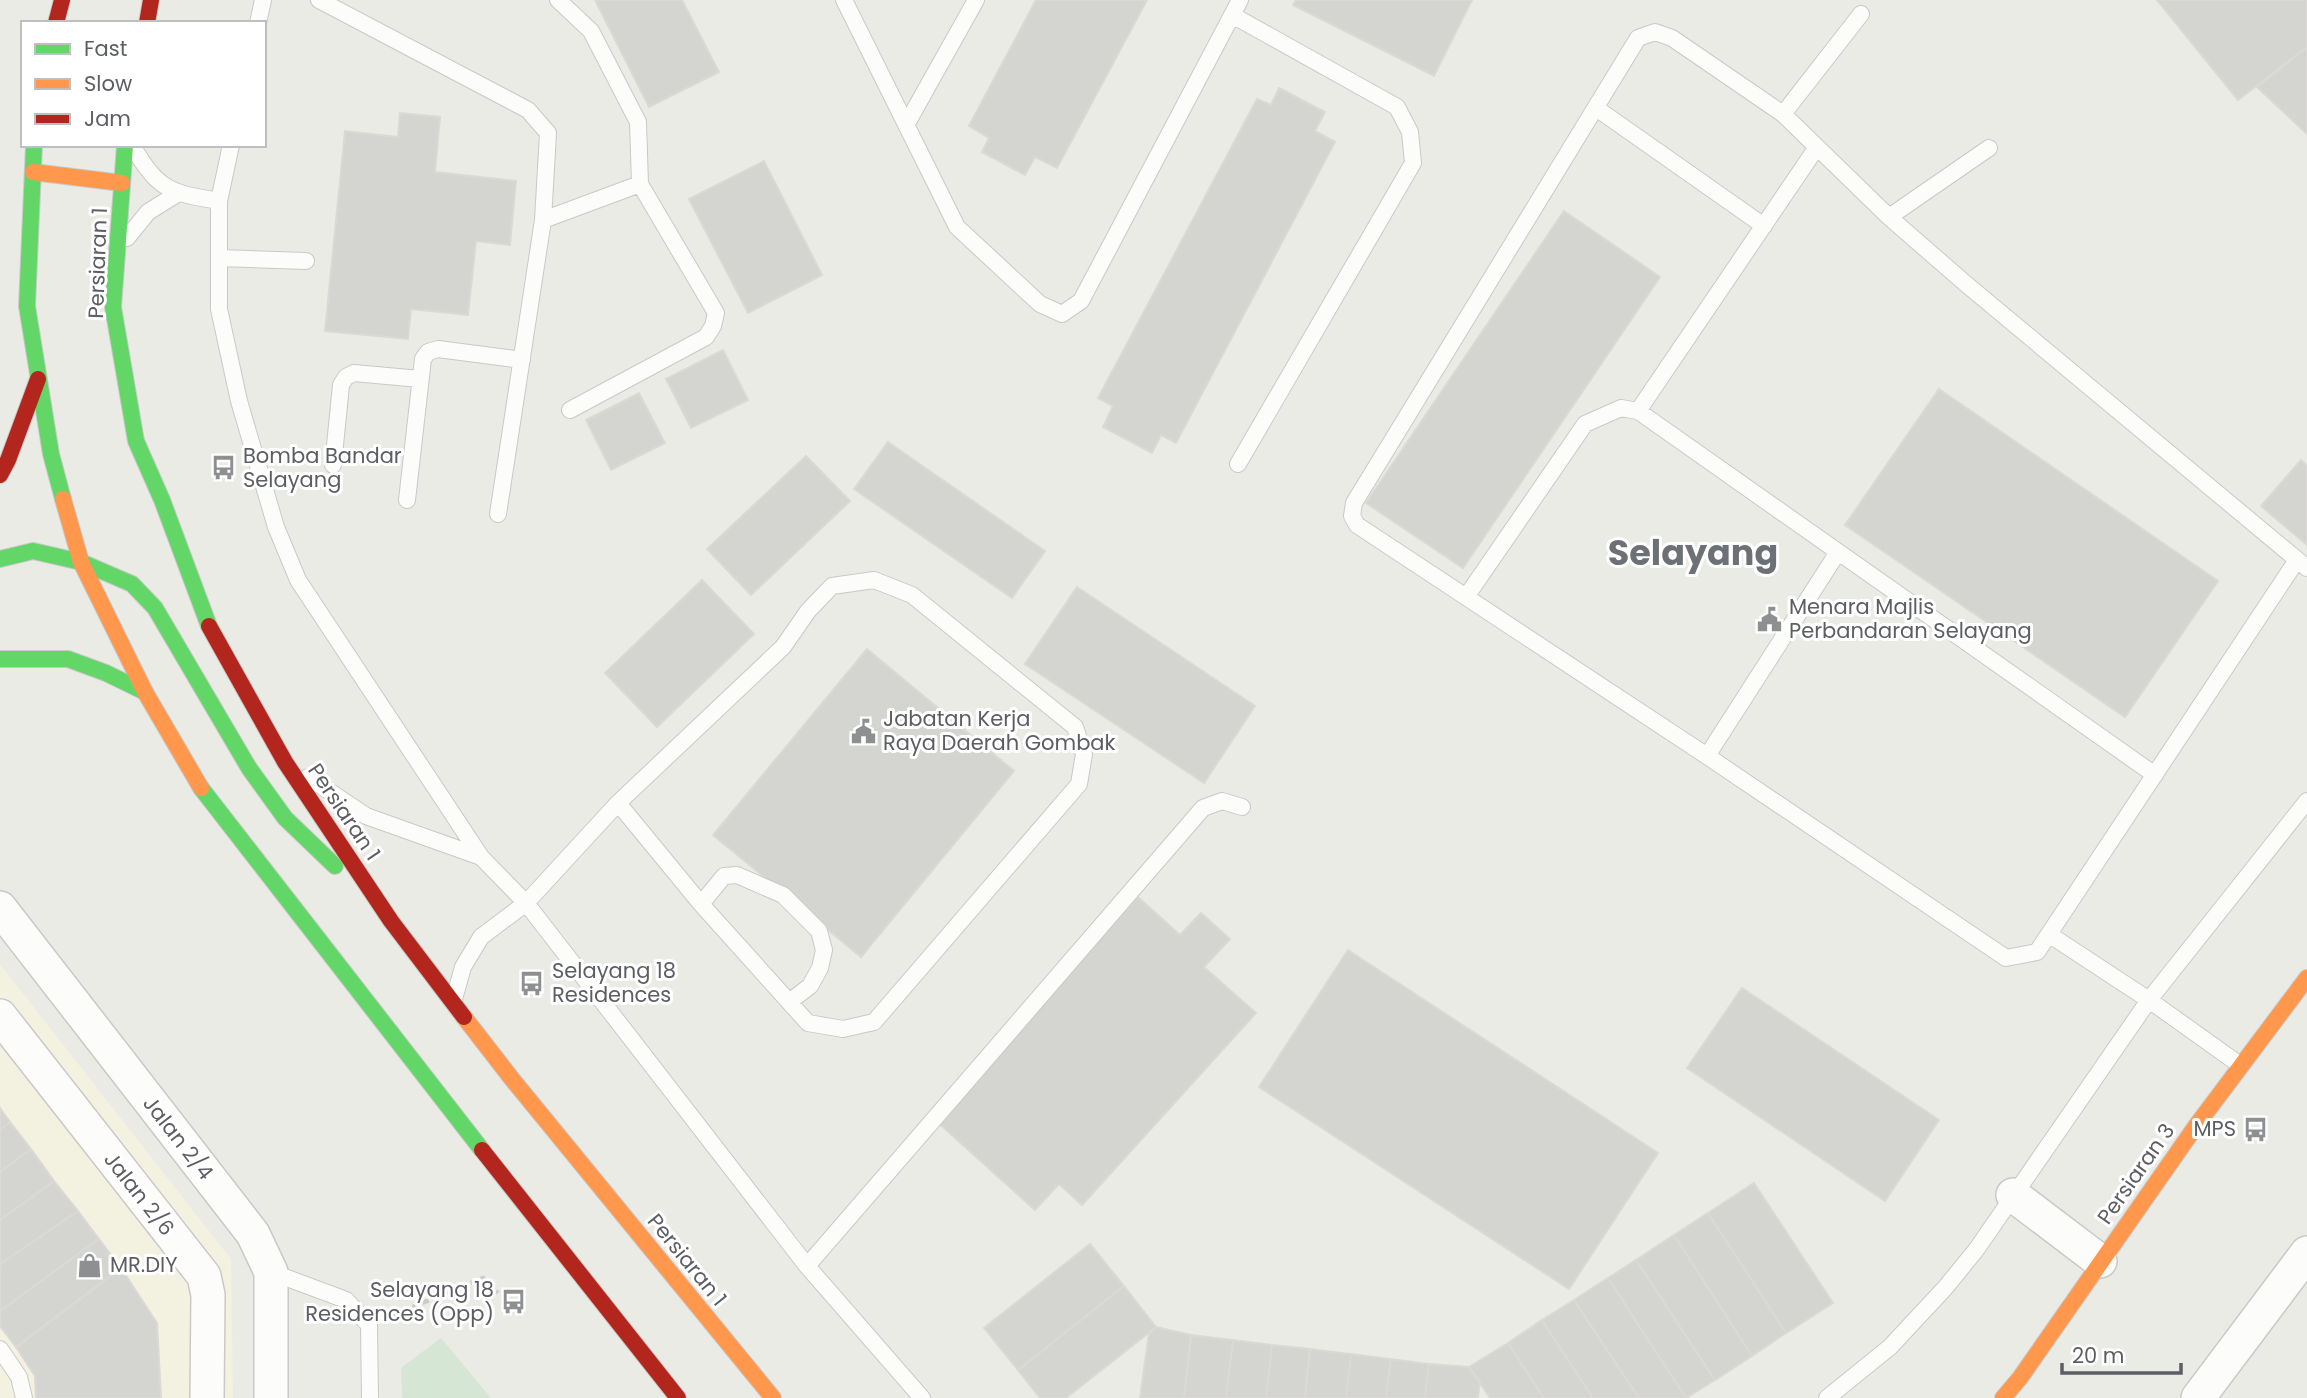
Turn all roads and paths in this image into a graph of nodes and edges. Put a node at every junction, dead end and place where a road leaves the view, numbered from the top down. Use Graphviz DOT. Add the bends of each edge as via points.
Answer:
graph roads {
  1 [pos="62,0"];
  2 [pos="151,0"];
  3 [pos="263,0"];
  4 [pos="319,0"];
  5 [pos="558,0"];
  6 [pos="844,0"];
  7 [pos="976,0"];
  8 [pos="1240,0"];
  9 [pos="343,5"];
  10 [pos="1861,14"];
  11 [pos="1232,15"];
  12 [pos="57,21"];
  13 [pos="146,21"];
  14 [pos="258,21"];
  15 [pos="1596,108"];
  16 [pos="1783,114"];
  17 [pos="906,125"];
  18 [pos="34,147"];
  19 [pos="125,147"];
  20 [pos="133,147"];
  21 [pos="231,147"];
  22 [pos="1817,147"];
  23 [pos="1989,148"];
  24 [pos="33,172"];
  25 [pos="122,183"];
  26 [pos="640,184"];
  27 [pos="177,194"];
  28 [pos="219,201"];
  29 [pos="1889,217"];
  30 [pos="543,220"];
  31 [pos="1764,226"];
  32 [pos="115,258"];
  33 [pos="220,258"];
  34 [pos="306,261"];
  35 [pos="522,360"];
  36 [pos="38,376"];
  37 [pos="420,379"];
  38 [pos="570,410"];
  39 [pos="1638,411"];
  40 [pos="1238,464"];
  41 [pos="334,465"];
  42 [pos="0,475"];
  43 [pos="407,500"];
  44 [pos="498,514"];
  45 [pos="1838,552"];
  46 [pos="0,559"];
  47 [pos="81,562"];
  48 [pos="2302,564"];
  49 [pos="1466,597"];
  50 [pos="0,659"];
  51 [pos="145,691"];
  52 [pos="1707,756"];
  53 [pos="285,762"];
  54 [pos="2155,775"];
  55 [pos="2307,801"];
  56 [pos="618,803"];
  57 [pos="1242,807"];
  58 [pos="481,857"];
  59 [pos="526,903"];
  60 [pos="701,904"];
  61 [pos="0,908"];
  62 [pos="391,922"];
  63 [pos="2050,935"];
  64 [pos="2307,978"];
  65 [pos="2149,1000"];
  66 [pos="454,1001"];
  67 [pos="789,1002"];
  68 [pos="0,1016"];
  69 [pos="2240,1065"];
  70 [pos="2013,1195"];
  71 [pos="2100,1261"];
  72 [pos="2304,1264"];
  73 [pos="807,1266"];
  74 [pos="271,1272"];
  75 [pos="498,1293"];
  76 [pos="369,1325"];
  77 [pos="0,1349"];
  78 [pos="24,1398"];
  79 [pos="207,1398"];
  80 [pos="271,1398"];
  81 [pos="370,1398"];
  82 [pos="678,1398"];
  83 [pos="773,1398"];
  84 [pos="922,1398"];
  85 [pos="1826,1398"];
  86 [pos="2003,1398"];
  87 [pos="2198,1398"];
  1 -- 12 [label="main road"];
  2 -- 13 [label="main road"];
  3 -- 14 [label="lane"];
  4 -- 9 [label="lane"];
  5 -- 26 [label="lane" via="592,31 638,122"];
  6 -- 17 [label="lane"];
  7 -- 17 [label="lane"];
  8 -- 11 [label="lane"];
  9 -- 30 [label="lane" via="528,110 548,133"];
  10 -- 16 [label="lane"];
  11 -- 17 [label="lane" via="1082,301 1062,314 1040,304 957,227"];
  11 -- 40 [label="lane" via="1396,107 1410,132 1413,163"];
  15 -- 16 [label="lane" via="1638,38 1655,32 1672,38"];
  15 -- 31 [label="lane"];
  15 -- 49 [label="lane" via="1354,503 1352,516 1357,525"];
  16 -- 22 [label="lane"];
  18 -- 24 [label="main road"];
  19 -- 25 [label="main road, Persiaran 1"];
  20 -- 27 [label="lane" via="156,179"];
  21 -- 28 [label="lane"];
  22 -- 29 [label="lane"];
  22 -- 31 [label="lane"];
  23 -- 29 [label="lane"];
  24 -- 25 [label="main road"];
  24 -- 36 [label="main road" via="27,306"];
  25 -- 32 [label="main road, Persiaran 1"];
  26 -- 30 [label="lane"];
  26 -- 38 [label="lane" via="716,313 713,326 706,337"];
  27 -- 28 [label="lane"];
  27 -- 32 [label="lane" via="148,212"];
  28 -- 33 [label="lane"];
  29 -- 48 [label="lane"];
  30 -- 35 [label="lane"];
  31 -- 39 [label="lane"];
  32 -- 53 [label="main road, Persiaran 1" via="113,307 136,441 210,630"];
  33 -- 34 [label="lane"];
  33 -- 58 [label="lane" via="219,309 239,401 276,527 299,580"];
  35 -- 37 [label="lane" via="438,349 423,359"];
  35 -- 44 [label="lane"];
  36 -- 42 [label="main road"];
  36 -- 47 [label="main road" via="51,454"];
  37 -- 41 [label="lane" via="354,373 346,377 341,385"];
  37 -- 43 [label="lane"];
  39 -- 45 [label="lane"];
  39 -- 49 [label="lane" via="1621,408 1585,424"];
  45 -- 52 [label="lane"];
  45 -- 54 [label="lane"];
  46 -- 47 [label="main road" via="33,551"];
  47 -- 51 [label="main road"];
  47 -- 62 [label="main road" via="132,584 155,608 249,768 285,818"];
  48 -- 54 [label="lane"];
  49 -- 52 [label="lane"];
  50 -- 51 [label="main road" via="68,659"];
  51 -- 82 [label="main road" via="195,780"];
  52 -- 63 [label="lane" via="2006,958 2037,952"];
  53 -- 58 [label="lane" via="366,816"];
  53 -- 62 [label="main road, Persiaran 1"];
  54 -- 63 [label="lane"];
  55 -- 65 [label="lane"];
  56 -- 59 [label="lane"];
  56 -- 60 [label="lane"];
  56 -- 67 [label="lane" via="783,647 832,586 874,580 912,595 1075,727 1084,754 1079,784 874,1021 844,1029 808,1023"];
  57 -- 73 [label="lane" via="1222,800 1203,808"];
  58 -- 59 [label="lane"];
  59 -- 66 [label="lane" via="481,937 463,967"];
  59 -- 73 [label="lane"];
  60 -- 67 [label="lane"];
  60 -- 67 [label="lane" via="724,876 737,875 783,895 819,931 824,950 820,968 810,986"];
  61 -- 74 [label="street, Jalan 2/4" via="253,1234"];
  62 -- 66 [label="main road, Persiaran 1"];
  63 -- 65 [label="lane"];
  64 -- 69 [label="main road, Persiaran 3"];
  65 -- 69 [label="lane"];
  65 -- 70 [label="lane"];
  66 -- 83 [label="main road, Persiaran 1" via="512,1079"];
  68 -- 79 [label="street, Jalan 2/6" via="204,1276 208,1295"];
  69 -- 71 [label="main road, Persiaran 3"];
  70 -- 71 [label="street"];
  70 -- 85 [label="lane" via="1976,1250 1890,1348"];
  71 -- 86 [label="main road, Persiaran 3"];
  72 -- 87 [label="street"];
  73 -- 84 [label="lane"];
  74 -- 76 [label="lane" via="346,1300"];
  74 -- 80 [label="street, Jalan 2/4"];
  75 -- 76 [label="path" via="483,1278"];
  76 -- 81 [label="lane"];
  77 -- 78 [label="lane" via="19,1377"];
}
